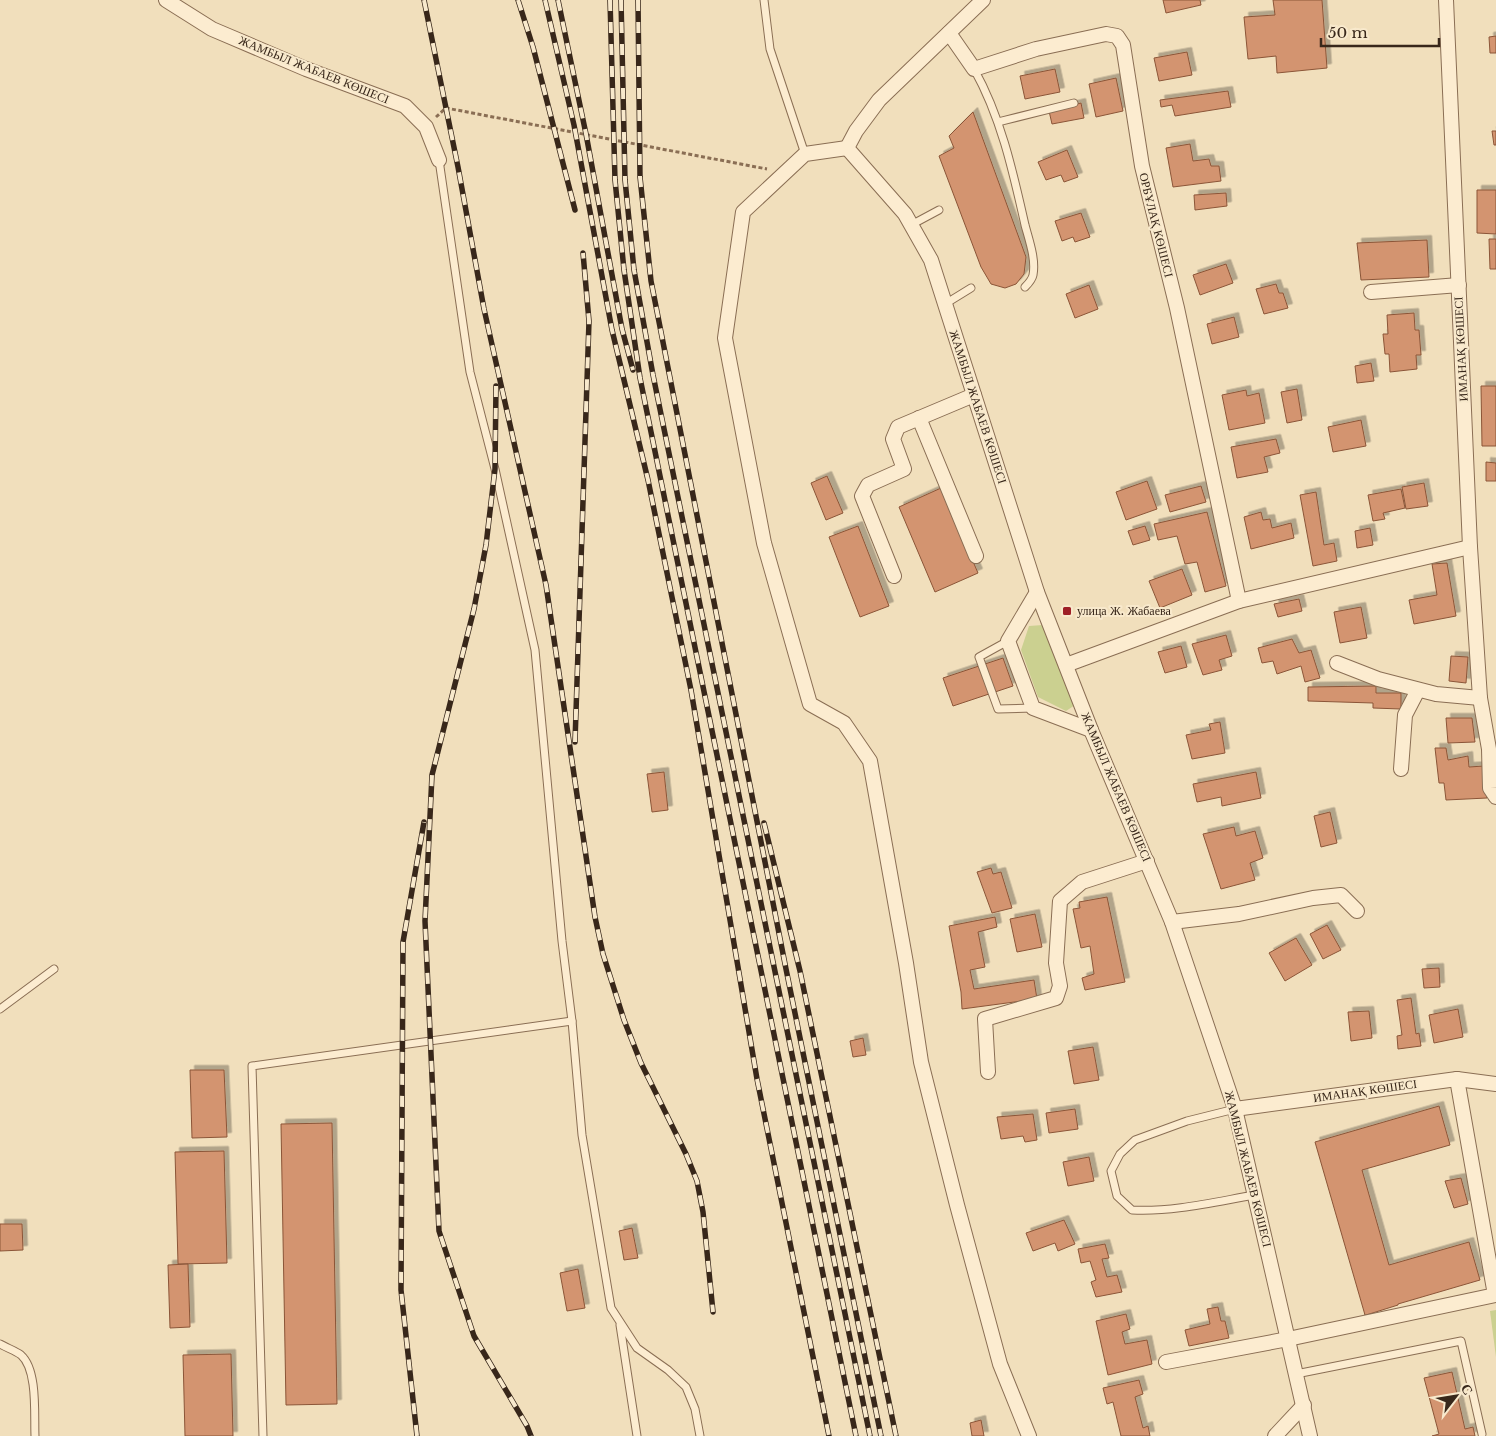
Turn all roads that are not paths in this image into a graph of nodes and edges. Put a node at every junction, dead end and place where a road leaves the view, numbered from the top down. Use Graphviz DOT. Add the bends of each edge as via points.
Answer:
graph roads {
  1 [pos="166,0"];
  2 [pos="764,0"];
  3 [pos="983,0"];
  4 [pos="1446,0"];
  5 [pos="949,34"];
  6 [pos="974,69"];
  7 [pos="1074,103"];
  8 [pos="998,122"];
  9 [pos="847,148"];
  10 [pos="805,154"];
  11 [pos="439,160"];
  12 [pos="939,210"];
  13 [pos="911,225"];
  14 [pos="1458,286"];
  15 [pos="1025,287"];
  16 [pos="971,288"];
  17 [pos="1371,292"];
  18 [pos="945,304"];
  19 [pos="974,395"];
  20 [pos="919,418"];
  21 [pos="1470,547"];
  22 [pos="976,556"];
  23 [pos="894,576"];
  24 [pos="1037,592"];
  25 [pos="1239,601"];
  26 [pos="1008,641"];
  27 [pos="1337,663"];
  28 [pos="1066,665"];
  29 [pos="1418,690"];
  30 [pos="1480,698"];
  31 [pos="1033,708"];
  32 [pos="1091,730"];
  33 [pos="1401,769"];
  34 [pos="1496,797"];
  35 [pos="1147,861"];
  36 [pos="1357,911"];
  37 [pos="1172,922"];
  38 [pos="54,968"];
  39 [pos="0,1009"];
  40 [pos="572,1022"];
  41 [pos="988,1072"];
  42 [pos="1458,1079"];
  43 [pos="1496,1084"];
  44 [pos="1235,1109"];
  45 [pos="1255,1195"];
  46 [pos="619,1320"];
  47 [pos="1288,1339"];
  48 [pos="0,1344"];
  49 [pos="1166,1362"];
  50 [pos="1296,1374"];
  51 [pos="1304,1405"];
  52 [pos="1482,1434"];
  53 [pos="35,1436"];
  54 [pos="263,1436"];
  55 [pos="637,1436"];
  56 [pos="700,1436"];
  57 [pos="1028,1436"];
  58 [pos="1275,1436"];
  59 [pos="1310,1436"];
  1 -- 11 [label="street, ЖАМБЫЛ ЖАБАЕВ КӨШЕСІ" via="212,29 405,106 426,127"];
  2 -- 10 [label="lane" via="770,49"];
  3 -- 5 [label="street"];
  4 -- 14 [label="street, ИМАНАҚ КӨШЕСІ"];
  5 -- 6 [label="street"];
  5 -- 9 [label="street" via="879,100"];
  6 -- 8 [label="lane"];
  6 -- 25 [label="street, ОРБҰЛАҚ КӨШЕСІ" via="1036,49 1106,34 1117,36 1123,45 1142,166 1177,308"];
  7 -- 8 [label="lane"];
  8 -- 15 [label="lane" via="1032,257 1033,273"];
  9 -- 10 [label="street"];
  9 -- 13 [label="street, ЖАМБЫЛ ЖАБАЕВ КӨШЕСІ"];
  10 -- 57 [label="street" via="743,212 725,338 764,543 810,704 844,723 870,761 921,1062 1000,1364"];
  11 -- 40 [label="lane" via="470,372 535,650"];
  12 -- 13 [label="lane"];
  13 -- 18 [label="street, ЖАМБЫЛ ЖАБАЕВ КӨШЕСІ" via="931,260"];
  14 -- 17 [label="street"];
  14 -- 21 [label="street, ИМАНАҚ КӨШЕСІ"];
  16 -- 18 [label="lane"];
  18 -- 19 [label="street, ЖАМБЫЛ ЖАБАЕВ КӨШЕСІ"];
  19 -- 20 [label="street"];
  19 -- 24 [label="street, ЖАМБЫЛ ЖАБАЕВ КӨШЕСІ"];
  20 -- 22 [label="street"];
  20 -- 23 [label="street" via="898,427 893,439 904,469 868,485 862,496"];
  21 -- 25 [label="street"];
  21 -- 30 [label="street, ИМАНАҚ КӨШЕСІ"];
  24 -- 26 [label="street"];
  24 -- 28 [label="street, ЖАМБЫЛ ЖАБАЕВ КӨШЕСІ"];
  25 -- 28 [label="street"];
  26 -- 31 [label="street"];
  26 -- 31 [label="lane" via="979,656 998,708"];
  27 -- 29 [label="street"];
  28 -- 32 [label="street, ЖАМБЫЛ ЖАБАЕВ КӨШЕСІ"];
  29 -- 30 [label="street"];
  29 -- 33 [label="street" via="1405,715"];
  30 -- 34 [label="street, ИМАНАҚ КӨШЕСІ" via="1490,788"];
  31 -- 32 [label="street"];
  32 -- 35 [label="street, ЖАМБЫЛ ЖАБАЕВ КӨШЕСІ"];
  35 -- 37 [label="street, ЖАМБЫЛ ЖАБАЕВ КӨШЕСІ"];
  35 -- 41 [label="street" via="1082,882 1060,901 1056,963 1060,986 1056,998 986,1019"];
  36 -- 37 [label="street" via="1341,895 1239,914"];
  37 -- 44 [label="street, ЖАМБЫЛ ЖАБАЕВ КӨШЕСІ"];
  38 -- 39 [label="lane"];
  40 -- 46 [label="lane" via="582,1135 611,1308"];
  40 -- 54 [label="lane" via="252,1066"];
  42 -- 43 [label="street, ИМАНАҚ КӨШЕСІ"];
  42 -- 44 [label="street, ИМАНАҚ КӨШЕСІ"];
  42 -- 47 [label="street" via="1495,1295"];
  44 -- 45 [label="street, ЖАМБЫЛ ЖАБАЕВ КӨШЕСІ"];
  44 -- 45 [label="lane" via="1187,1121 1135,1140 1120,1154 1111,1171 1117,1196 1132,1210 1190,1207"];
  45 -- 47 [label="street, ЖАМБЫЛ ЖАБАЕВ КӨШЕСІ"];
  46 -- 55 [label="lane"];
  46 -- 56 [label="lane" via="636,1348 686,1387 695,1409"];
  47 -- 49 [label="street"];
  47 -- 50 [label="street, ЖАМБЫЛ ЖАБАЕВ КӨШЕСІ"];
  48 -- 53 [label="lane" via="21,1355 30,1366"];
  50 -- 51 [label="street, ЖАМБЫЛ ЖАБАЕВ КӨШЕСІ"];
  50 -- 52 [label="lane" via="1461,1341"];
  51 -- 58 [label="street"];
  51 -- 59 [label="street, ЖАМБЫЛ ЖАБАЕВ КӨШЕСІ"];
}
